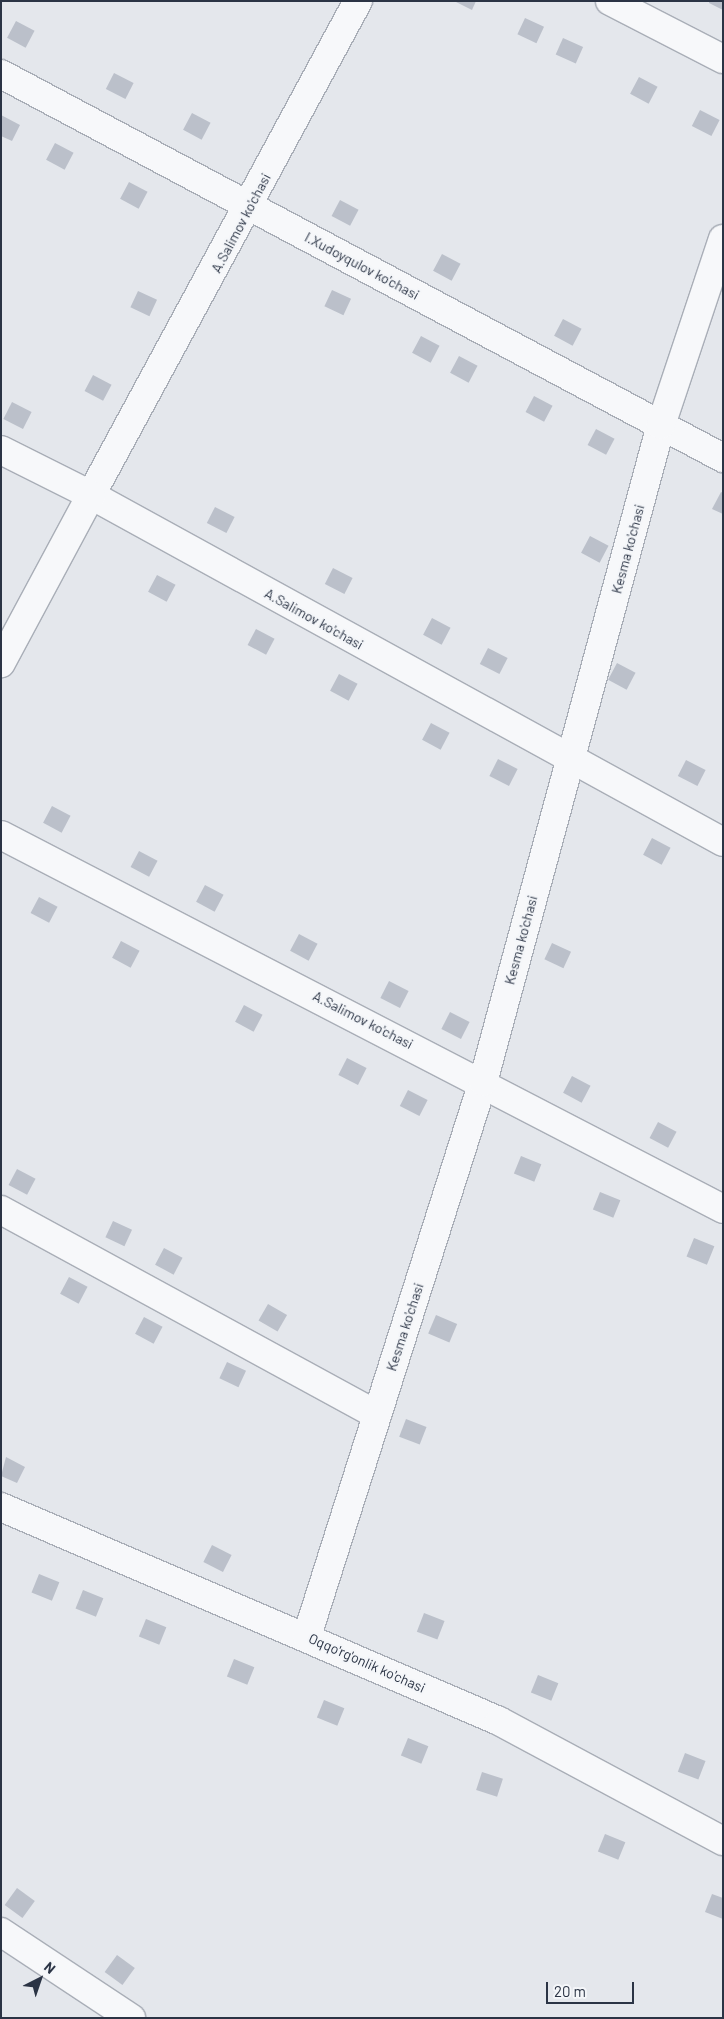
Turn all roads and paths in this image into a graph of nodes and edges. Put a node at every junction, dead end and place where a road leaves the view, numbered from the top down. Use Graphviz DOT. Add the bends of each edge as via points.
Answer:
graph roads {
  1 [pos="358,1"];
  2 [pos="610,1"];
  3 [pos="723,59"];
  4 [pos="1,74"];
  5 [pos="250,206"];
  6 [pos="723,239"];
  7 [pos="661,426"];
  8 [pos="1,450"];
  9 [pos="723,458"];
  10 [pos="91,495"];
  11 [pos="1,663"];
  12 [pos="570,762"];
  13 [pos="1,835"];
  14 [pos="723,842"];
  15 [pos="483,1082"];
  16 [pos="723,1209"];
  17 [pos="1,1210"];
  18 [pos="377,1415"];
  19 [pos="1,1507"];
  20 [pos="307,1636"];
  21 [pos="723,1842"];
  22 [pos="1,1932"];
  23 [pos="131,2018"];
  1 -- 5 [label="street, A.Salimov ko'chasi"];
  2 -- 3 [label="street"];
  4 -- 5 [label="street, I.Xudoyqulov ko'chasi"];
  5 -- 7 [label="street, I.Xudoyqulov ko'chasi"];
  5 -- 10 [label="street, A.Salimov ko'chasi"];
  6 -- 7 [label="street, Kesma ko'chasi"];
  7 -- 9 [label="street, I.Xudoyqulov ko'chasi"];
  7 -- 12 [label="street, Kesma ko'chasi"];
  8 -- 10 [label="street, A.Salimov ko'chasi"];
  10 -- 11 [label="street"];
  10 -- 12 [label="street, A.Salimov ko'chasi"];
  12 -- 14 [label="street, A.Salimov ko'chasi"];
  12 -- 15 [label="street, Kesma ko'chasi"];
  13 -- 15 [label="street, A.Salimov ko'chasi"];
  15 -- 16 [label="street, A.Salimov ko'chasi"];
  15 -- 18 [label="street, Kesma ko'chasi"];
  17 -- 18 [label="street"];
  18 -- 20 [label="street, Kesma ko'chasi"];
  19 -- 20 [label="street, Oqqo'rg'onlik ko'chasi"];
  20 -- 21 [label="street, Oqqo'rg'onlik ko'chasi" via="499,1721"];
  22 -- 23 [label="street"];
}
